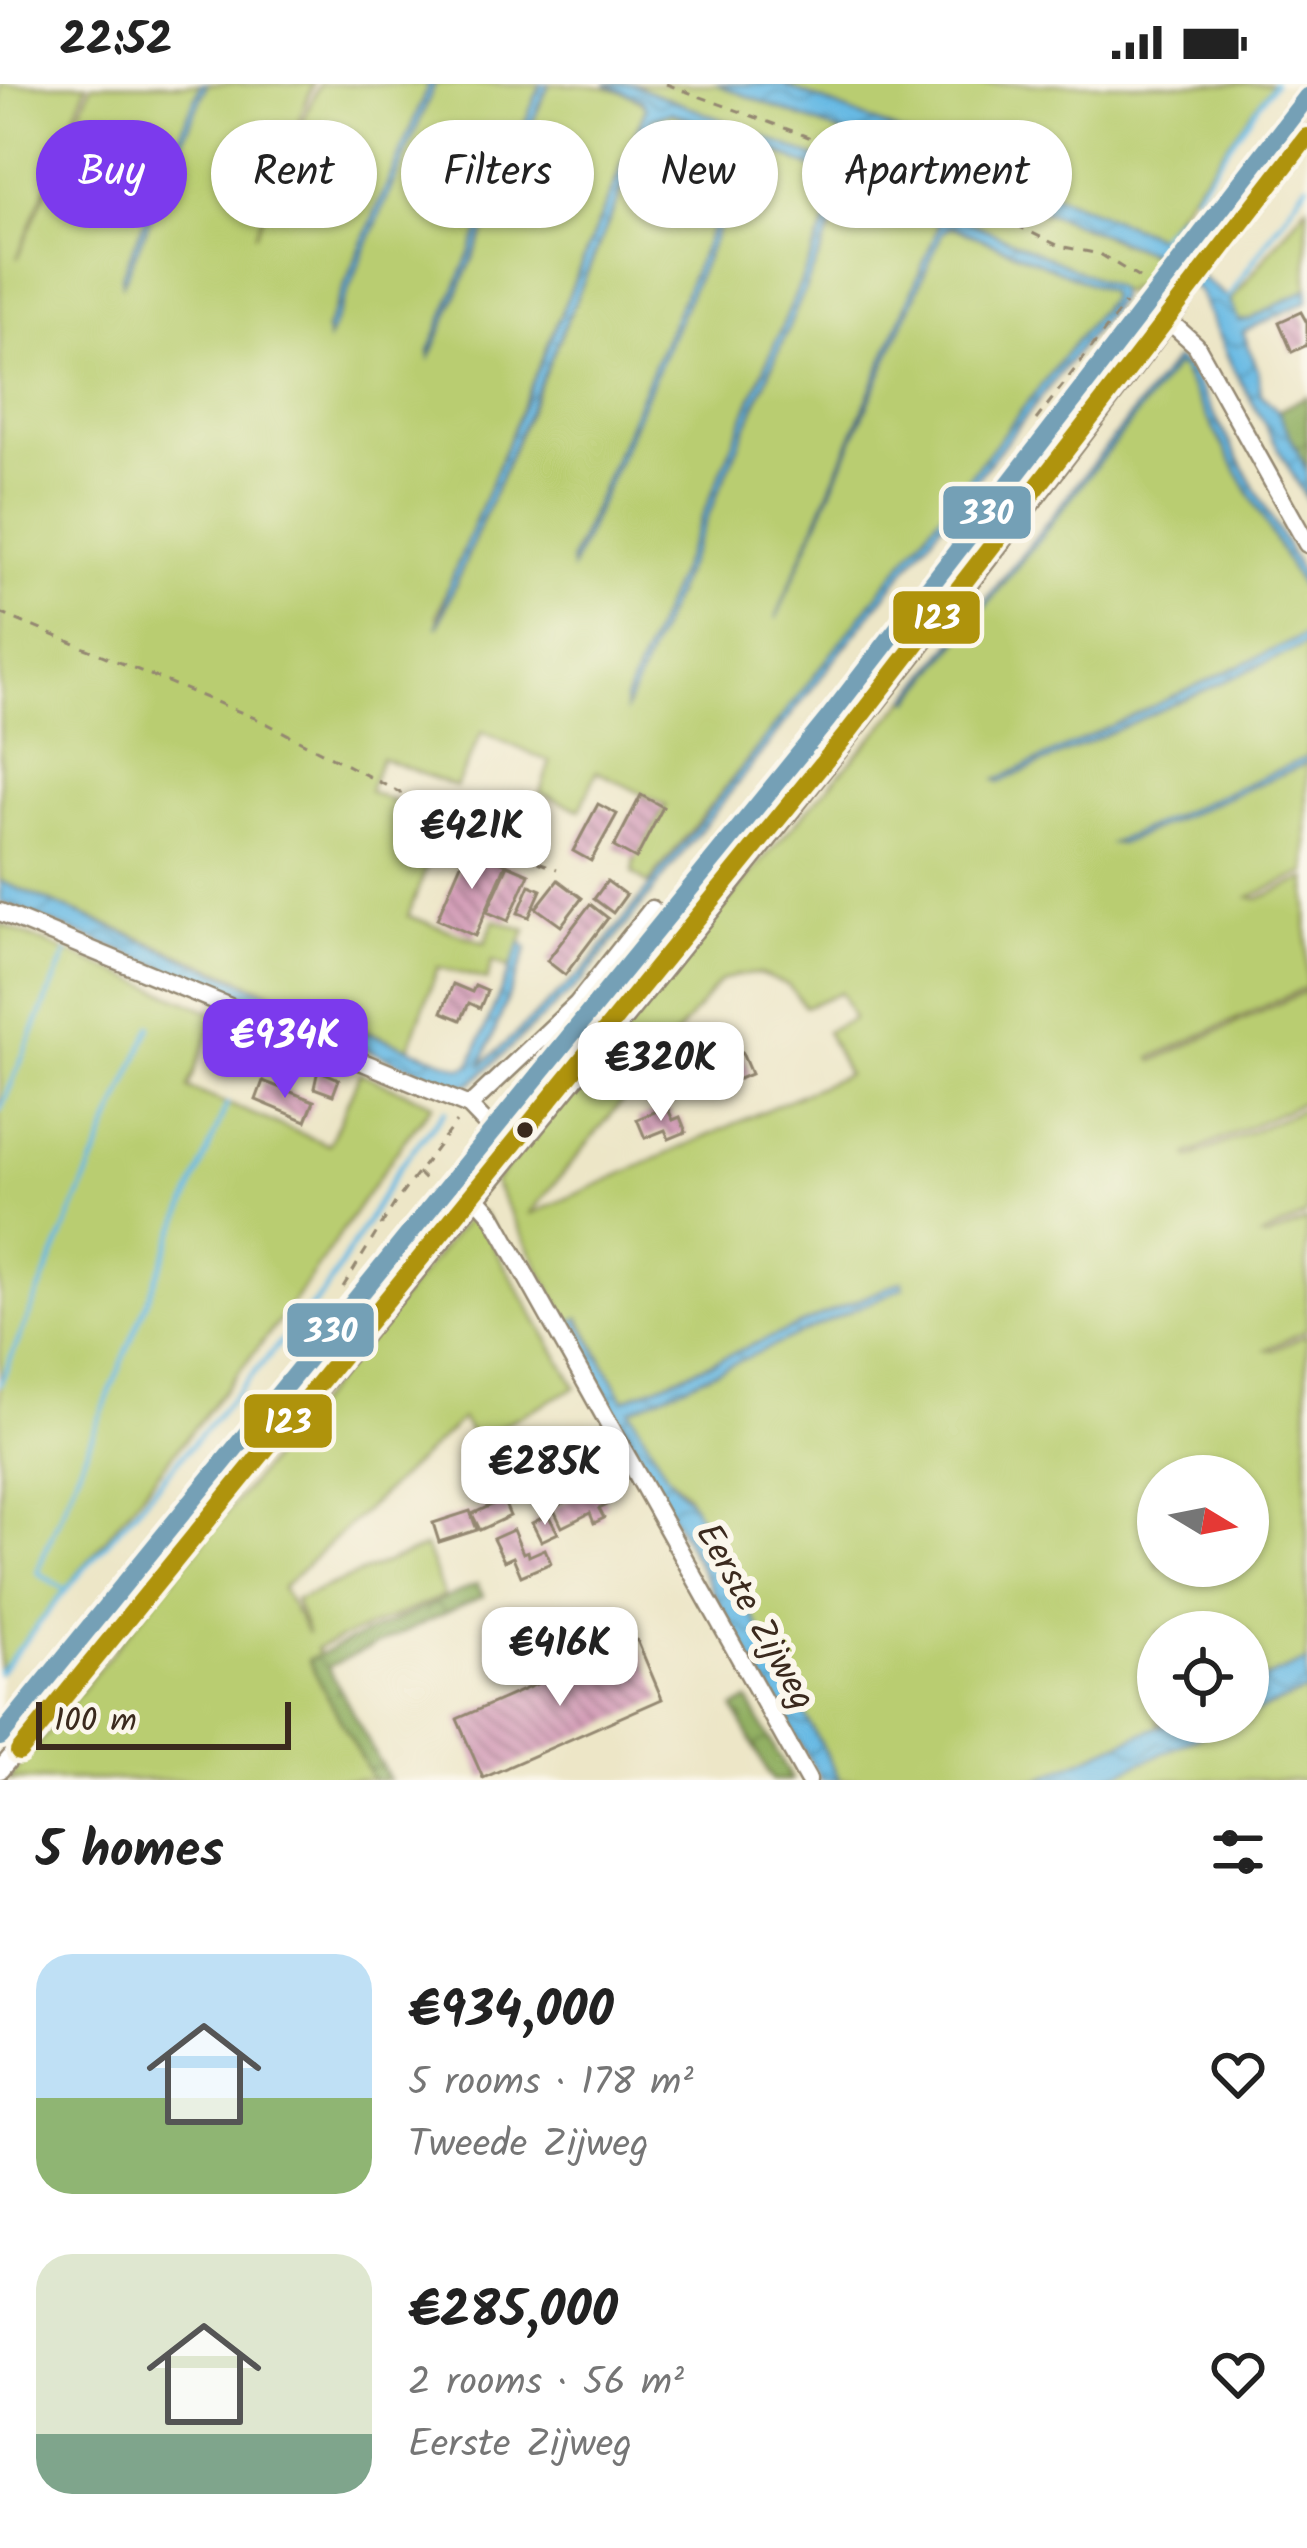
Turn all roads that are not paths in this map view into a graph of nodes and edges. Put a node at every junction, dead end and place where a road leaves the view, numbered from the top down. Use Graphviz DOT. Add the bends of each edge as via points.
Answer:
graph roads {
  1 [pos="1307,97"];
  2 [pos="1307,134"];
  3 [pos="1148,293"];
  4 [pos="1170,320"];
  5 [pos="1307,544"];
  6 [pos="652,909"];
  7 [pos="0,912"];
  8 [pos="469,1106"];
  9 [pos="495,1133"];
  10 [pos="458,1178"];
  11 [pos="477,1196"];
  12 [pos="0,1737"];
  13 [pos="0,1770"];
  14 [pos="808,1780"];
  1 -- 3 [label="main road" via="1193,251"];
  2 -- 4 [label="street"];
  3 -- 4 [label="street"];
  3 -- 9 [label="main road" via="912,614"];
  4 -- 5 [label="street" via="1196,345"];
  4 -- 11 [label="street" via="890,687"];
  6 -- 8 [label="street" via="577,1004"];
  7 -- 8 [label="street"];
  8 -- 9 [label="street"];
  9 -- 10 [label="main road"];
  10 -- 11 [label="street, Eerste Zijweg"];
  10 -- 12 [label="main road"];
  11 -- 13 [label="street"];
  11 -- 14 [label="street, Eerste Zijweg"];
}
